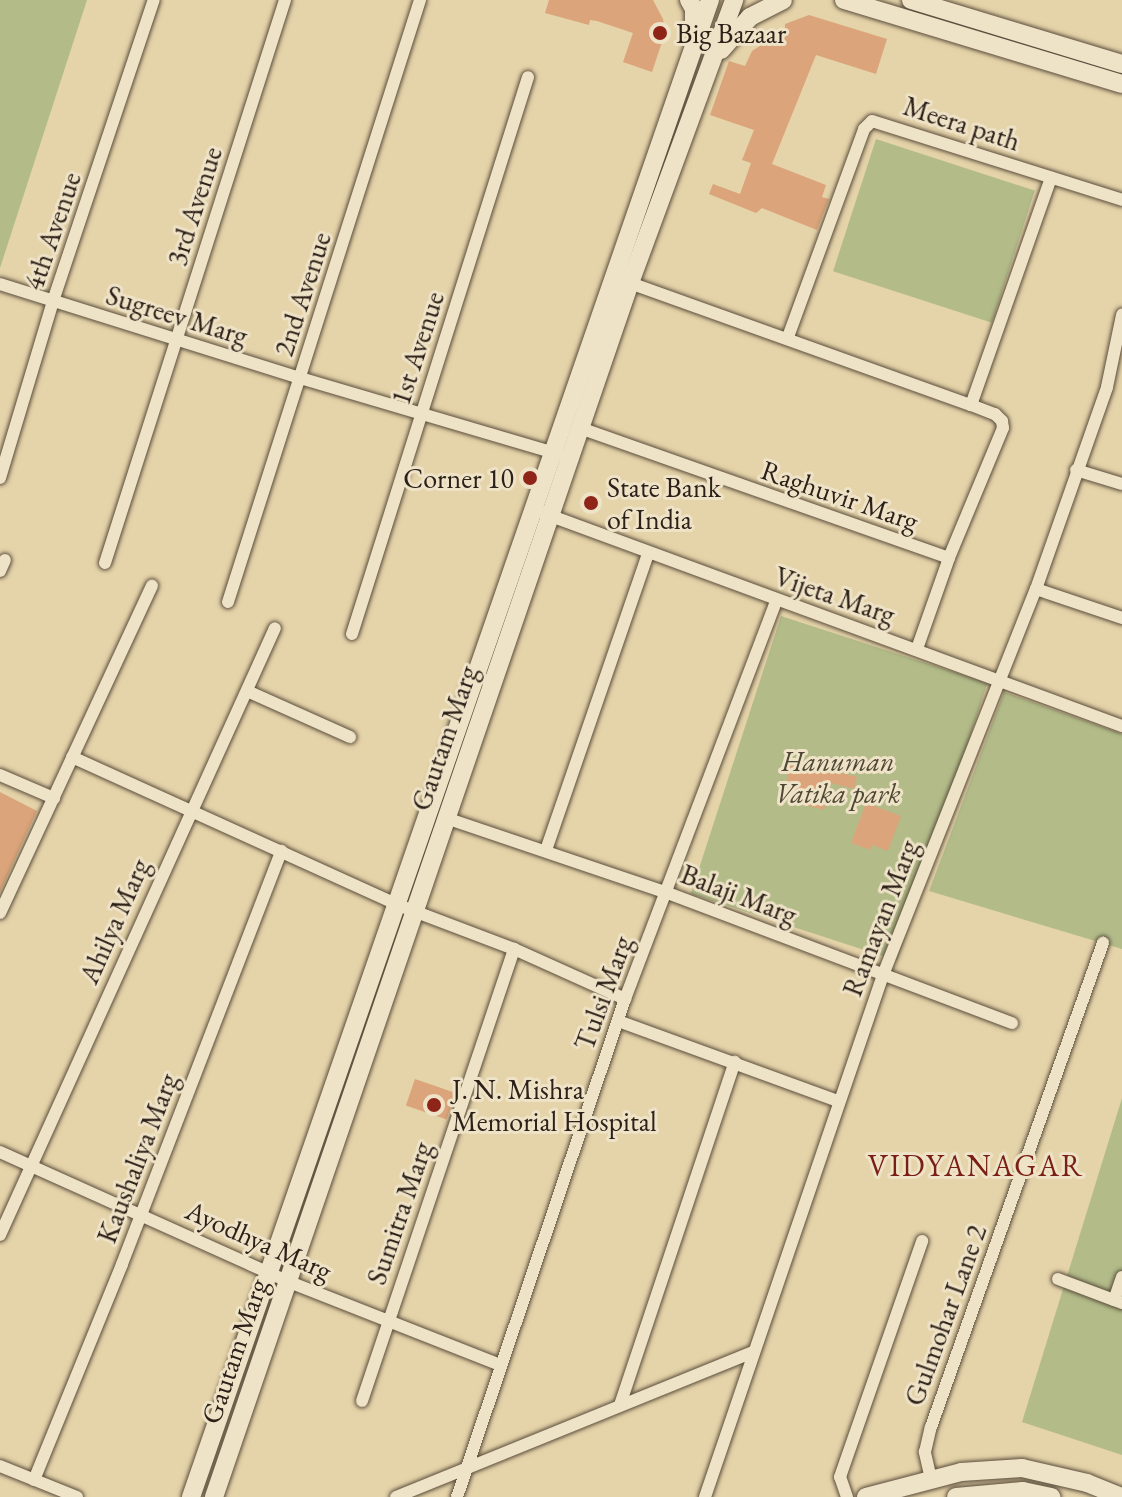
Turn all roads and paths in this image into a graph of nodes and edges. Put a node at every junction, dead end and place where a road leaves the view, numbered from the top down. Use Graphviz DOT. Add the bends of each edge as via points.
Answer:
graph roads {
  1 [pos="154,0"];
  2 [pos="285,0"];
  3 [pos="420,0"];
  4 [pos="689,0"];
  5 [pos="710,0"];
  6 [pos="734,0"];
  7 [pos="783,0"];
  8 [pos="911,0"];
  9 [pos="851,1"];
  10 [pos="694,50"];
  11 [pos="714,58"];
  12 [pos="1122,64"];
  13 [pos="528,77"];
  14 [pos="1122,84"];
  15 [pos="1051,178"];
  16 [pos="1122,200"];
  17 [pos="630,283"];
  18 [pos="0,284"];
  19 [pos="53,301"];
  20 [pos="1122,315"];
  21 [pos="788,337"];
  22 [pos="175,340"];
  23 [pos="1116,370"];
  24 [pos="300,378"];
  25 [pos="971,405"];
  26 [pos="421,412"];
  27 [pos="580,428"];
  28 [pos="562,455"];
  29 [pos="1076,470"];
  30 [pos="0,478"];
  31 [pos="1122,484"];
  32 [pos="541,513"];
  33 [pos="648,553"];
  34 [pos="949,558"];
  35 [pos="105,563"];
  36 [pos="152,586"];
  37 [pos="1036,589"];
  38 [pos="776,601"];
  39 [pos="228,602"];
  40 [pos="1122,618"];
  41 [pos="275,628"];
  42 [pos="352,634"];
  43 [pos="917,649"];
  44 [pos="999,678"];
  45 [pos="247,691"];
  46 [pos="1122,726"];
  47 [pos="350,737"];
  48 [pos="72,757"];
  49 [pos="0,775"];
  50 [pos="54,798"];
  51 [pos="189,811"];
  52 [pos="446,818"];
  53 [pos="546,850"];
  54 [pos="281,851"];
  55 [pos="665,892"];
  56 [pos="406,908"];
  57 [pos="0,913"];
  58 [pos="1103,943"];
  59 [pos="514,949"];
  60 [pos="883,975"];
  61 [pos="625,999"];
  62 [pos="618,1021"];
  63 [pos="1012,1023"];
  64 [pos="735,1062"];
  65 [pos="838,1101"];
  66 [pos="0,1152"];
  67 [pos="32,1166"];
  68 [pos="142,1213"];
  69 [pos="0,1235"];
  70 [pos="922,1241"];
  71 [pos="278,1277"];
  72 [pos="1122,1277"];
  73 [pos="1058,1279"];
  74 [pos="1118,1302"];
  75 [pos="387,1321"];
  76 [pos="753,1352"];
  77 [pos="500,1365"];
  78 [pos="362,1401"];
  79 [pos="620,1405"];
  80 [pos="0,1466"];
  81 [pos="465,1472"];
  82 [pos="931,1479"];
  83 [pos="34,1480"];
  84 [pos="1121,1495"];
  85 [pos="77,1497"];
  86 [pos="191,1497"];
  87 [pos="214,1497"];
  88 [pos="396,1497"];
  89 [pos="457,1497"];
  90 [pos="705,1497"];
  91 [pos="847,1497"];
  92 [pos="868,1497"];
  93 [pos="956,1497"];
  94 [pos="1051,1497"];
  1 -- 19 [label="street, 4th Avenue"];
  2 -- 22 [label="street, 3rd Avenue"];
  3 -- 24 [label="street, 2nd Avenue"];
  4 -- 10 [label="street" via="694,9"];
  5 -- 10 [label="street, Gautam Marg"];
  6 -- 11 [label="street, Gautam Marg"];
  7 -- 11 [label="street" via="750,17"];
  8 -- 12 [label="street"];
  9 -- 14 [label="street"];
  10 -- 28 [label="street, Gautam Marg"];
  11 -- 17 [label="street, Gautam Marg"];
  13 -- 26 [label="street, 1st Avenue"];
  15 -- 16 [label="street, Meera path"];
  15 -- 21 [label="street, Meera path" via="872,121 864,129"];
  15 -- 25 [label="street"];
  17 -- 21 [label="street"];
  17 -- 27 [label="street, Gautam Marg"];
  18 -- 19 [label="street, Sugreev Marg"];
  19 -- 22 [label="street, Sugreev Marg"];
  19 -- 30 [label="street, 4th Avenue"];
  20 -- 23 [label="street, Ramayan Marg"];
  21 -- 25 [label="street"];
  22 -- 24 [label="street, Sugreev Marg"];
  22 -- 35 [label="street, 3rd Avenue"];
  23 -- 29 [label="street, Ramayan Marg"];
  24 -- 26 [label="street, Sugreev Marg"];
  24 -- 39 [label="street, 2nd Avenue"];
  25 -- 34 [label="street" via="995,414 1003,428"];
  26 -- 28 [label="street, Sugreev Marg"];
  26 -- 42 [label="street, 1st Avenue"];
  27 -- 28 [label="street, Gautam Marg"];
  27 -- 34 [label="street, Raghuvir Marg"];
  28 -- 32 [label="street, Gautam Marg"];
  29 -- 31 [label="street"];
  29 -- 37 [label="street, Ramayan Marg"];
  32 -- 33 [label="street, Vijeta Marg"];
  32 -- 52 [label="street, Gautam Marg"];
  32 -- 56 [label="street, Gautam Marg"];
  33 -- 38 [label="street, Vijeta Marg"];
  33 -- 53 [label="street"];
  34 -- 43 [label="street"];
  36 -- 48 [label="street"];
  37 -- 40 [label="street"];
  37 -- 44 [label="street, Ramayan Marg"];
  38 -- 43 [label="street, Vijeta Marg"];
  38 -- 55 [label="street, Tulsi Marg"];
  41 -- 45 [label="street, Ahilya Marg"];
  43 -- 44 [label="street, Vijeta Marg"];
  44 -- 46 [label="street, Vijeta Marg"];
  44 -- 60 [label="street, Ramayan Marg"];
  45 -- 47 [label="street"];
  45 -- 51 [label="street, Ahilya Marg"];
  48 -- 50 [label="street"];
  48 -- 51 [label="street"];
  49 -- 50 [label="street"];
  50 -- 57 [label="street"];
  51 -- 54 [label="street"];
  51 -- 67 [label="street, Ahilya Marg"];
  52 -- 53 [label="street, Balaji Marg"];
  52 -- 56 [label="street, Gautam Marg"];
  53 -- 55 [label="street, Balaji Marg"];
  54 -- 56 [label="street"];
  54 -- 68 [label="street, Kaushaliya Marg"];
  55 -- 60 [label="street, Balaji Marg"];
  55 -- 61 [label="street, Tulsi Marg"];
  56 -- 59 [label="street"];
  56 -- 71 [label="street, Gautam Marg"];
  58 -- 82 [label="street, Gulmohar Lane 2" via="931,1427 925,1452"];
  59 -- 61 [label="street"];
  59 -- 75 [label="street, Sumitra Marg"];
  60 -- 63 [label="street, Balaji Marg"];
  60 -- 65 [label="street, Ramayan Marg"];
  61 -- 62 [label="street, Tulsi Marg"];
  62 -- 64 [label="street"];
  62 -- 77 [label="street, Tulsi Marg"];
  64 -- 65 [label="street"];
  64 -- 79 [label="street"];
  65 -- 76 [label="street, Ramayan Marg"];
  66 -- 67 [label="street, Ayodhya Marg"];
  67 -- 68 [label="street, Ayodhya Marg"];
  67 -- 69 [label="street, Ahilya Marg"];
  68 -- 71 [label="street, Ayodhya Marg"];
  68 -- 83 [label="street, Kaushaliya Marg"];
  70 -- 91 [label="street" via="840,1477"];
  71 -- 75 [label="street, Ayodhya Marg"];
  71 -- 86 [label="street, Gautam Marg"];
  71 -- 87 [label="street, Gautam Marg"];
  72 -- 74 [label="street"];
  73 -- 74 [label="street"];
  75 -- 77 [label="street, Ayodhya Marg"];
  75 -- 78 [label="street, Sumitra Marg"];
  76 -- 79 [label="street"];
  76 -- 90 [label="street, Ramayan Marg"];
  77 -- 81 [label="street, Tulsi Marg"];
  79 -- 81 [label="street"];
  80 -- 83 [label="street"];
  81 -- 88 [label="street"];
  81 -- 89 [label="street, Tulsi Marg"];
  82 -- 84 [label="street" via="1022,1468"];
  82 -- 92 [label="street"];
  83 -- 85 [label="street"];
  93 -- 94 [label="street" via="1023,1491"];
}
